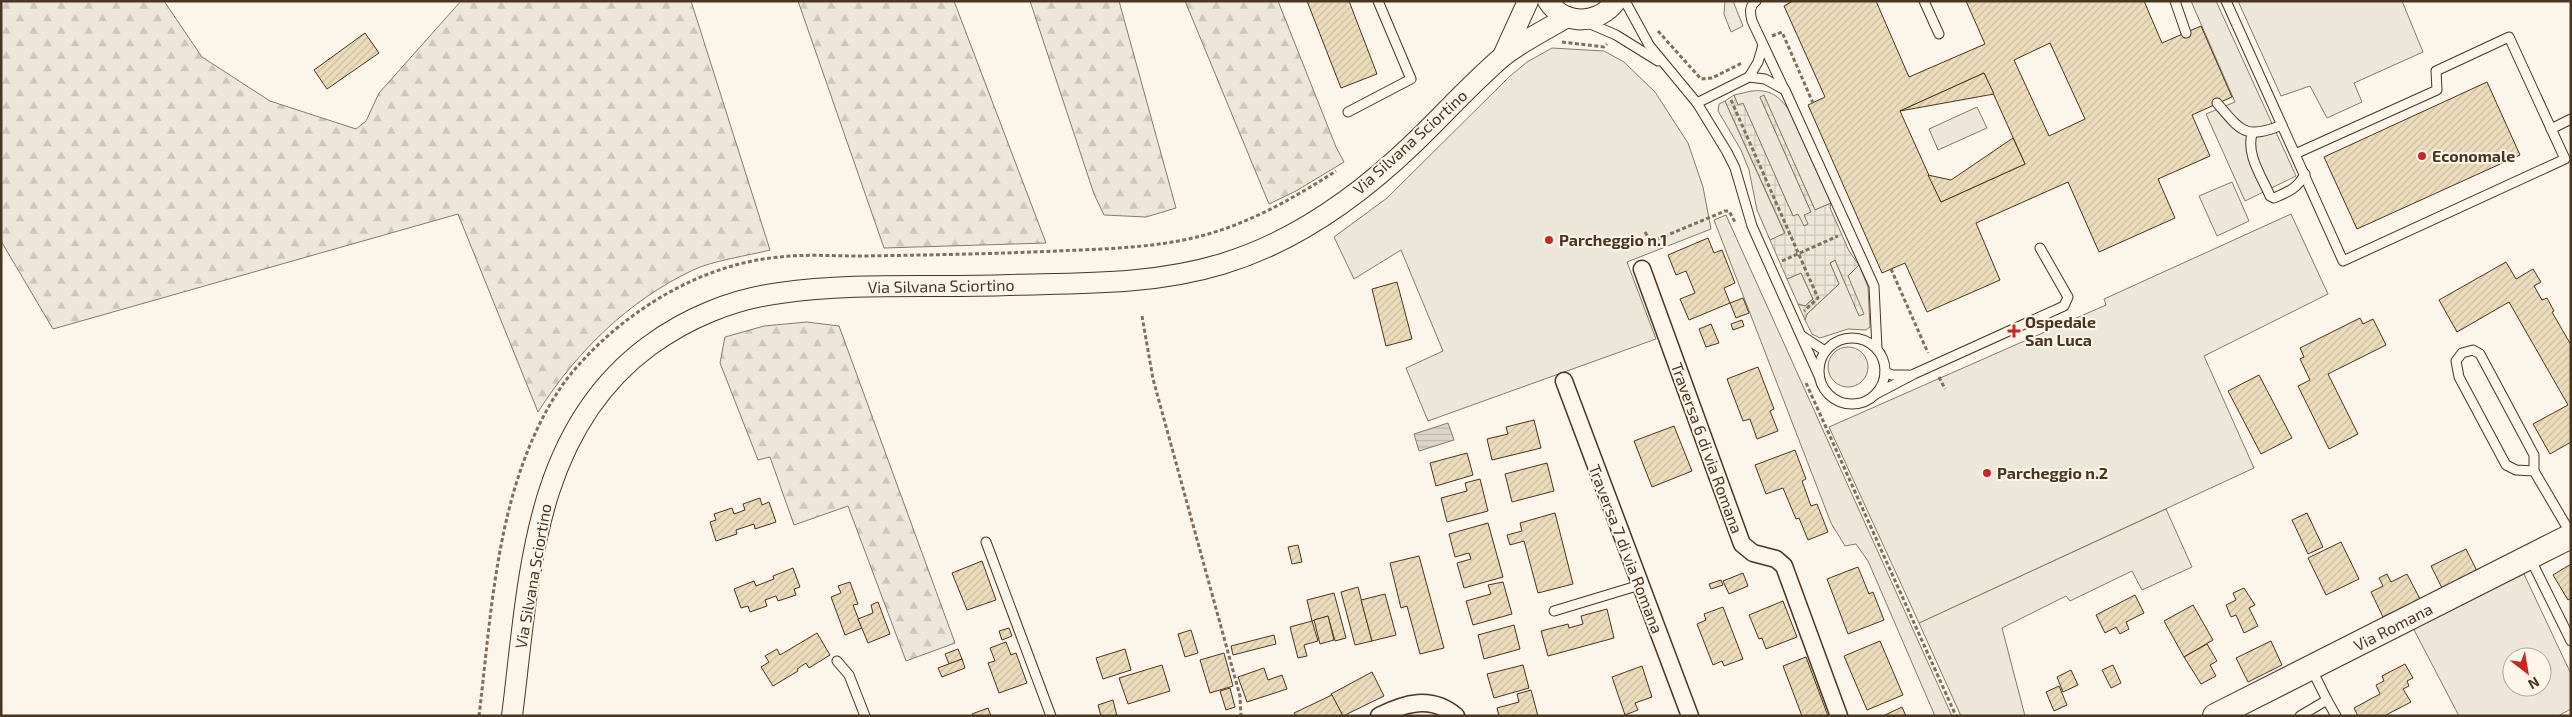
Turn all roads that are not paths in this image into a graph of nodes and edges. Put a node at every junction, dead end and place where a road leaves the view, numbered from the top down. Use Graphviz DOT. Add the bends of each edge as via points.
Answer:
graph roads {
  1 [pos="1378,1"];
  2 [pos="1528,1"];
  3 [pos="1548,1"];
  4 [pos="1616,1"];
  5 [pos="1625,1"];
  6 [pos="1756,1"];
  7 [pos="1924,1"];
  8 [pos="2175,1"];
  9 [pos="2226,1"];
  10 [pos="1574,18"];
  11 [pos="2186,33"];
  12 [pos="1938,34"];
  13 [pos="1763,46"];
  14 [pos="1503,56"];
  15 [pos="1665,65"];
  16 [pos="1749,77"];
  17 [pos="1785,90"];
  18 [pos="1697,102"];
  19 [pos="2217,104"];
  20 [pos="1348,112"];
  21 [pos="2571,119"];
  22 [pos="2282,125"];
  23 [pos="2551,128"];
  24 [pos="2252,134"];
  25 [pos="2295,154"];
  26 [pos="2305,174"];
  27 [pos="2040,248"];
  28 [pos="1642,269"];
  29 [pos="1802,336"];
  30 [pos="1877,349"];
  31 [pos="1825,351"];
  32 [pos="1885,372"];
  33 [pos="1914,374"];
  34 [pos="1819,376"];
  35 [pos="1564,381"];
  36 [pos="1876,394"];
  37 [pos="2534,471"];
  38 [pos="2571,535"];
  39 [pos="986,542"];
  40 [pos="2530,558"];
  41 [pos="1640,585"];
  42 [pos="1554,611"];
  43 [pos="2571,641"];
  44 [pos="837,661"];
  45 [pos="2311,668"];
  46 [pos="2327,700"];
  47 [pos="512,716"];
  48 [pos="865,716"];
  49 [pos="1051,716"];
  50 [pos="1380,716"];
  51 [pos="1456,716"];
  52 [pos="1690,716"];
  53 [pos="1839,716"];
  54 [pos="2215,716"];
  55 [pos="2300,716"];
  56 [pos="2336,716"];
  1 -- 20 [label="lane" via="1411,79"];
  2 -- 14 [label="street"];
  3 -- 10 [label="street" via="1559,12"];
  4 -- 10 [label="street, Via Silvana Sciortino" via="1600,16"];
  5 -- 15 [label="lane" via="1649,45"];
  6 -- 13 [label="lane" via="1750,12"];
  7 -- 12 [label="lane"];
  8 -- 11 [label="lane"];
  9 -- 22 [label="lane"];
  10 -- 14 [label="street, Via Silvana Sciortino"];
  10 -- 15 [label="lane" via="1640,48"];
  13 -- 16 [label="lane"];
  13 -- 17 [label="lane"];
  14 -- 47 [label="street, Via Silvana Sciortino" via="1391,165 1346,201 1286,239 1221,265 1131,281 832,287 777,293 717,309 656,340 634,357 596,396 576,425 556,468 537,536"];
  15 -- 18 [label="lane"];
  16 -- 17 [label="lane" via="1765,79"];
  16 -- 18 [label="lane"];
  17 -- 30 [label="lane" via="1874,286"];
  18 -- 29 [label="lane" via="1735,168 1752,226"];
  19 -- 24 [label="lane"];
  21 -- 23 [label="lane"];
  22 -- 24 [label="lane"];
  22 -- 25 [label="lane"];
  23 -- 25 [label="lane" via="2509,37 2436,71 2437,90"];
  23 -- 26 [label="lane" via="2565,159 2343,261"];
  24 -- 26 [label="lane" via="2249,144 2270,196 2274,198 2290,191 2300,184"];
  25 -- 26 [label="lane"];
  27 -- 33 [label="lane" via="2068,297 2064,306"];
  28 -- 53 [label="street, Traversa 6 di via Romana" via="1742,544 1753,553 1776,559 1784,566"];
  29 -- 31 [label="lane"];
  29 -- 34 [label="lane"];
  30 -- 31 [label="lane" via="1863,340 1846,338"];
  30 -- 32 [label="lane"];
  31 -- 34 [label="lane"];
  32 -- 33 [label="lane" via="1898,376"];
  32 -- 36 [label="lane"];
  33 -- 36 [label="lane"];
  34 -- 36 [label="lane" via="1831,397 1846,404 1862,403"];
  35 -- 41 [label="street, Traversa 7 di via Romana"];
  37 -- 37 [label="lane" via="2534,455 2480,354 2473,350 2462,353 2456,361 2459,376 2506,465 2516,470"];
  37 -- 38 [label="lane"];
  38 -- 40 [label="main road, Via Romana"];
  39 -- 49 [label="lane"];
  40 -- 43 [label="lane"];
  40 -- 45 [label="main road, Via Romana"];
  41 -- 42 [label="lane"];
  41 -- 52 [label="street, Traversa 7 di via Romana"];
  44 -- 48 [label="lane" via="849,675"];
  45 -- 46 [label="lane"];
  45 -- 54 [label="main road, Via Romana"];
  46 -- 55 [label="lane"];
  46 -- 56 [label="lane"];
  50 -- 51 [label="street" via="1408,704 1425,702 1445,708"];
}
